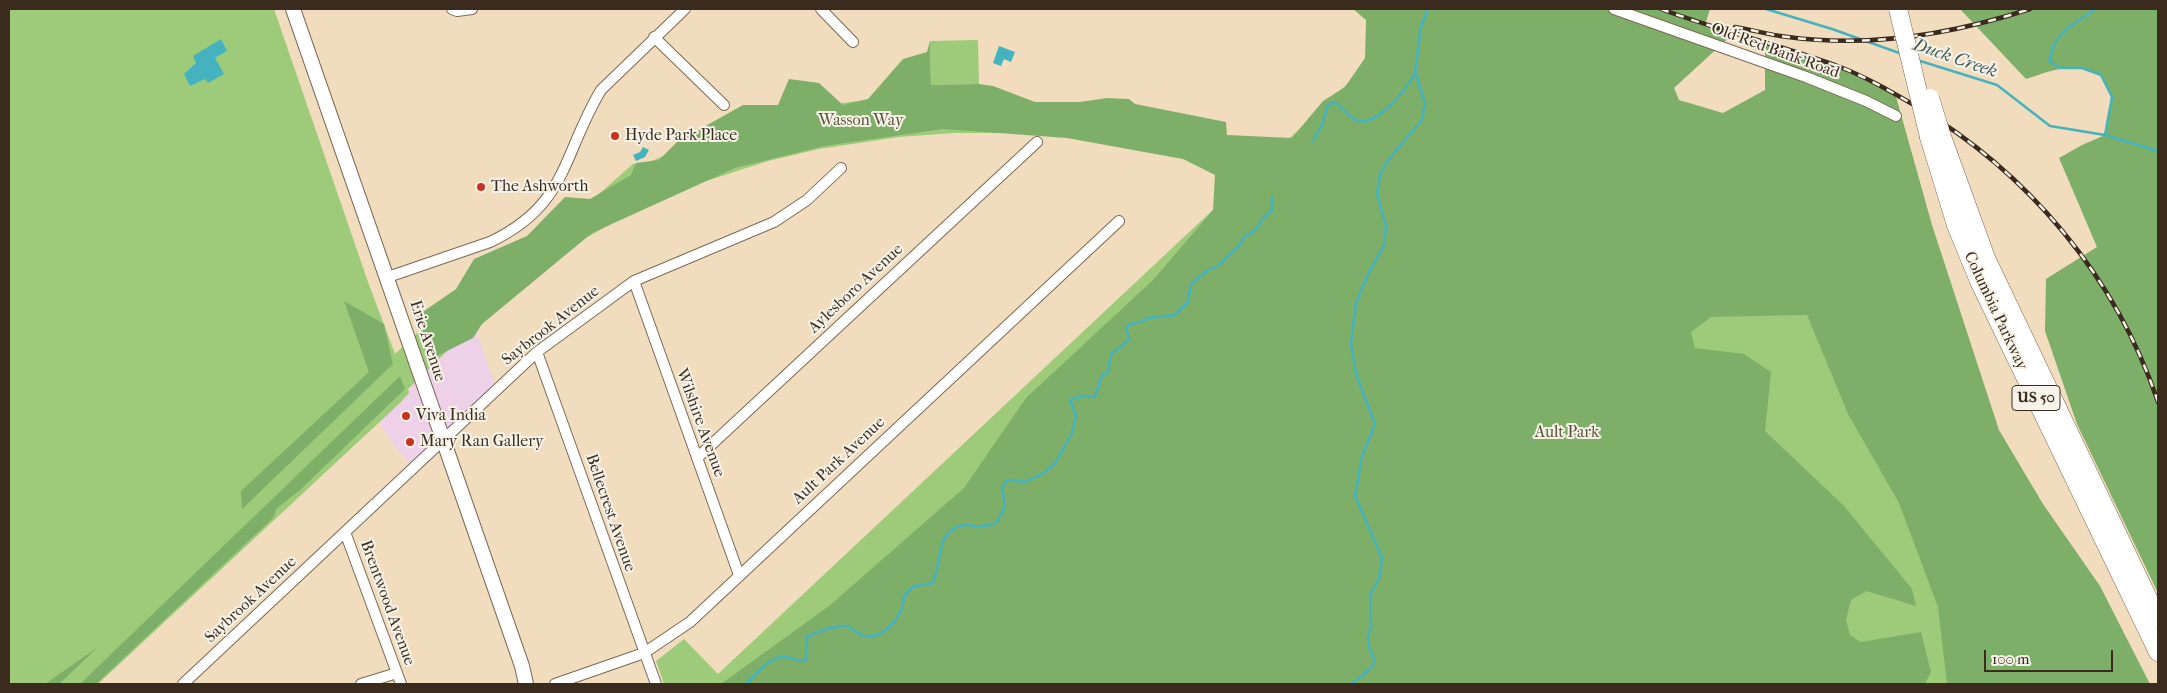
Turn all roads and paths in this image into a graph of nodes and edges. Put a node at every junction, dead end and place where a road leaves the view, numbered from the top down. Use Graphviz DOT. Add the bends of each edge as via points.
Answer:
graph roads {
  1 [pos="293,9"];
  2 [pos="452,9"];
  3 [pos="472,9"];
  4 [pos="685,9"];
  5 [pos="821,9"];
  6 [pos="1614,9"];
  7 [pos="1898,9"];
  8 [pos="1910,9"];
  9 [pos="654,37"];
  10 [pos="853,42"];
  11 [pos="724,105"];
  12 [pos="1896,116"];
  13 [pos="1935,135"];
  14 [pos="1036,142"];
  15 [pos="841,168"];
  16 [pos="1119,221"];
  17 [pos="388,277"];
  18 [pos="634,281"];
  19 [pos="538,352"];
  20 [pos="442,441"];
  21 [pos="697,458"];
  22 [pos="345,532"];
  23 [pos="739,575"];
  24 [pos="2158,619"];
  25 [pos="2158,652"];
  26 [pos="644,653"];
  27 [pos="397,673"];
  28 [pos="183,684"];
  29 [pos="361,684"];
  30 [pos="401,684"];
  31 [pos="526,684"];
  32 [pos="555,684"];
  33 [pos="656,684"];
  1 -- 17 [label="street, Erie Avenue"];
  2 -- 3 [label="street"];
  4 -- 9 [label="street"];
  5 -- 10 [label="street"];
  6 -- 12 [label="street, Old Red Bank Road" via="1734,56 1847,94"];
  7 -- 13 [label="highway, Columbia Parkway / US 50, bridge"];
  8 -- 13 [label="highway, Columbia Parkway / US 50, bridge"];
  9 -- 11 [label="street"];
  9 -- 17 [label="street" via="601,90 560,179 530,217 490,242"];
  13 -- 24 [label="highway, Columbia Parkway / US 50" via="1986,258"];
  13 -- 25 [label="highway, Columbia Parkway / US 50" via="1956,225 1979,281"];
  14 -- 21 [label="street, Aylesboro Avenue"];
  15 -- 18 [label="street, Saybrook Avenue" via="806,200 774,222"];
  16 -- 23 [label="street, Ault Park Avenue"];
  17 -- 20 [label="street, Erie Avenue"];
  18 -- 19 [label="street, Saybrook Avenue"];
  18 -- 21 [label="street, Wilshire Avenue"];
  19 -- 20 [label="street, Saybrook Avenue"];
  19 -- 26 [label="street, Bellecrest Avenue"];
  20 -- 22 [label="street, Saybrook Avenue"];
  20 -- 31 [label="street, Erie Avenue"];
  21 -- 23 [label="street, Wilshire Avenue"];
  22 -- 27 [label="street, Brentwood Avenue"];
  22 -- 28 [label="street, Saybrook Avenue"];
  23 -- 26 [label="street, Ault Park Avenue" via="690,622"];
  26 -- 32 [label="street, Ault Park Avenue"];
  26 -- 33 [label="street, Bellecrest Avenue"];
  27 -- 29 [label="street"];
  27 -- 30 [label="street, Brentwood Avenue"];
}
